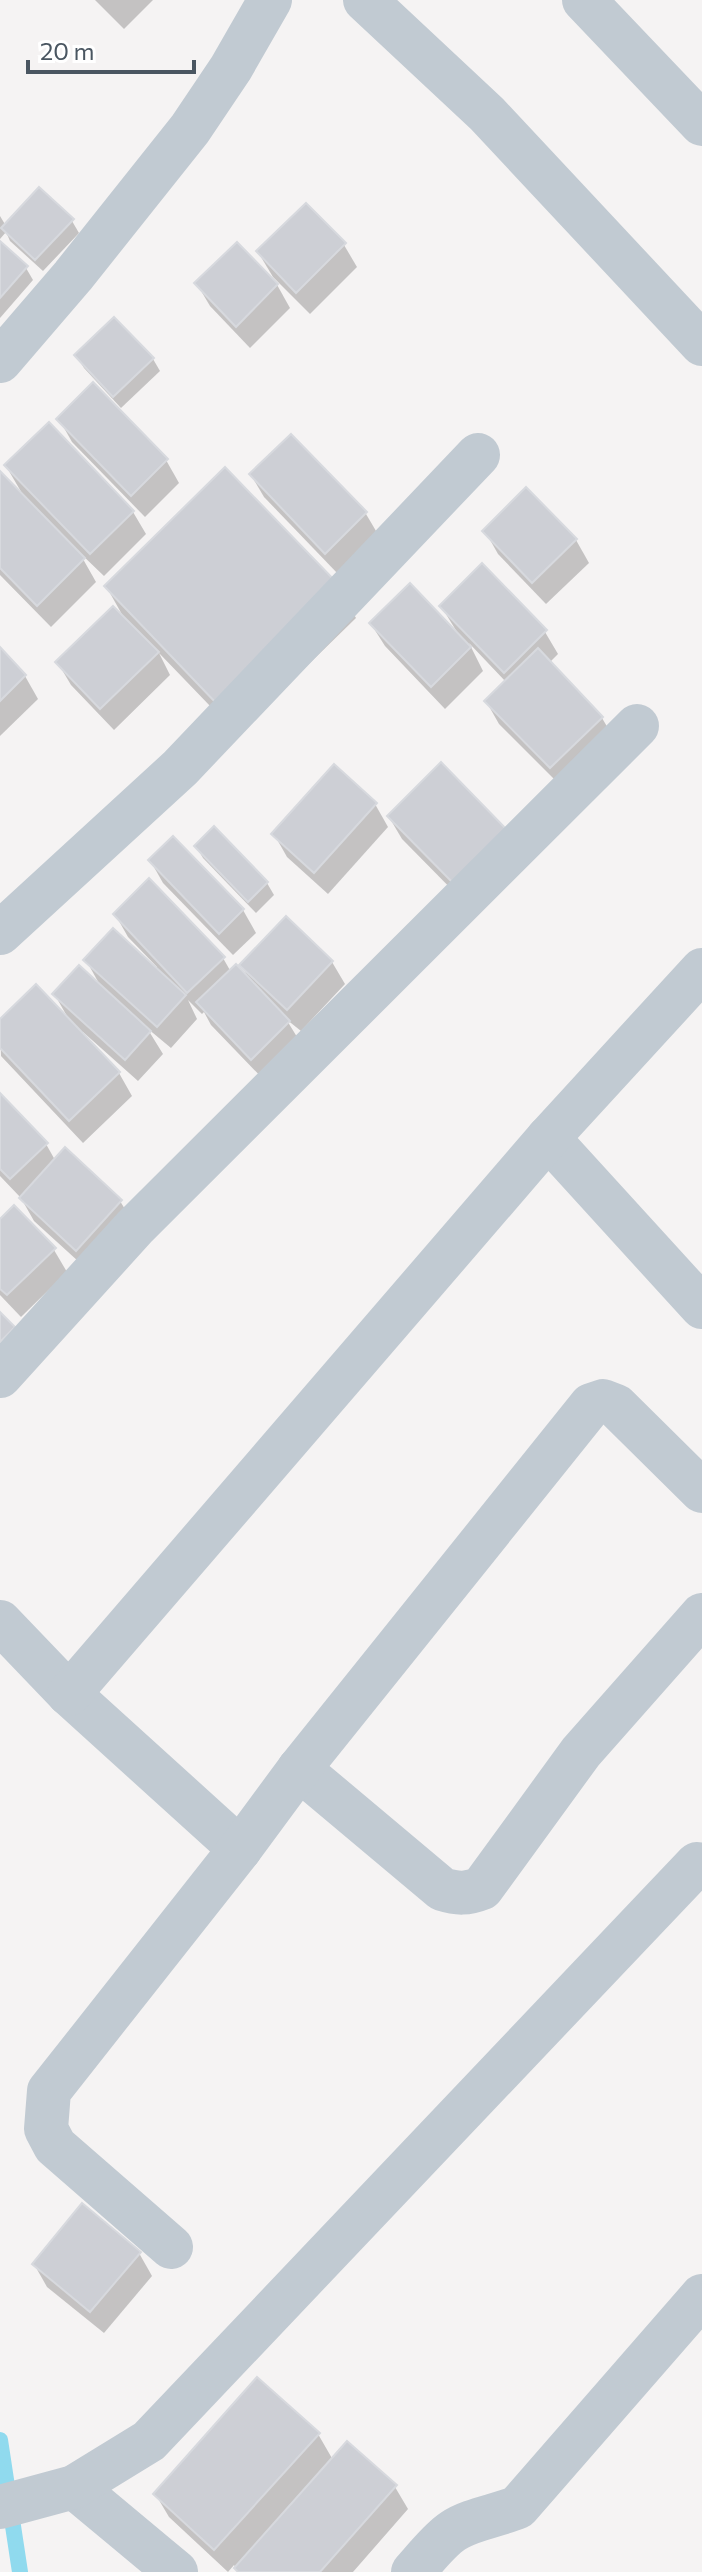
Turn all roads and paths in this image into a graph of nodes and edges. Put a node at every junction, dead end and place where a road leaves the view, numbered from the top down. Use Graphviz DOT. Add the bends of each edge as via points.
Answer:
graph roads {
  1 [pos="270,0"];
  2 [pos="584,0"];
  3 [pos="383,6"];
  4 [pos="702,124"];
  5 [pos="702,344"];
  6 [pos="0,361"];
  7 [pos="478,455"];
  8 [pos="637,726"];
  9 [pos="0,933"];
  10 [pos="702,970"];
  11 [pos="548,1138"];
  12 [pos="699,1296"];
  13 [pos="0,1376"];
  14 [pos="702,1491"];
  15 [pos="702,1615"];
  16 [pos="0,1622"];
  17 [pos="69,1694"];
  18 [pos="299,1769"];
  19 [pos="240,1849"];
  20 [pos="700,1864"];
  21 [pos="171,2247"];
  22 [pos="702,2296"];
  23 [pos="74,2487"];
  24 [pos="10,2503"];
  25 [pos="176,2572"];
  26 [pos="413,2572"];
  1 -- 6 [label="street" via="190,129"];
  2 -- 4 [label="street"];
  3 -- 5 [label="street"];
  7 -- 9 [label="street" via="180,768"];
  8 -- 13 [label="street" via="135,1227"];
  10 -- 11 [label="street"];
  11 -- 12 [label="street"];
  11 -- 17 [label="street"];
  14 -- 18 [label="street" via="616,1406 603,1401 591,1405"];
  15 -- 18 [label="street" via="581,1752 482,1888 467,1894 442,1889"];
  16 -- 17 [label="street"];
  17 -- 19 [label="street"];
  18 -- 19 [label="street"];
  19 -- 21 [label="street" via="49,2091 46,2129 55,2146"];
  20 -- 23 [label="street" via="149,2441"];
  22 -- 26 [label="street" via="518,2507 451,2532"];
  23 -- 24 [label="street"];
  23 -- 25 [label="street"];
}
